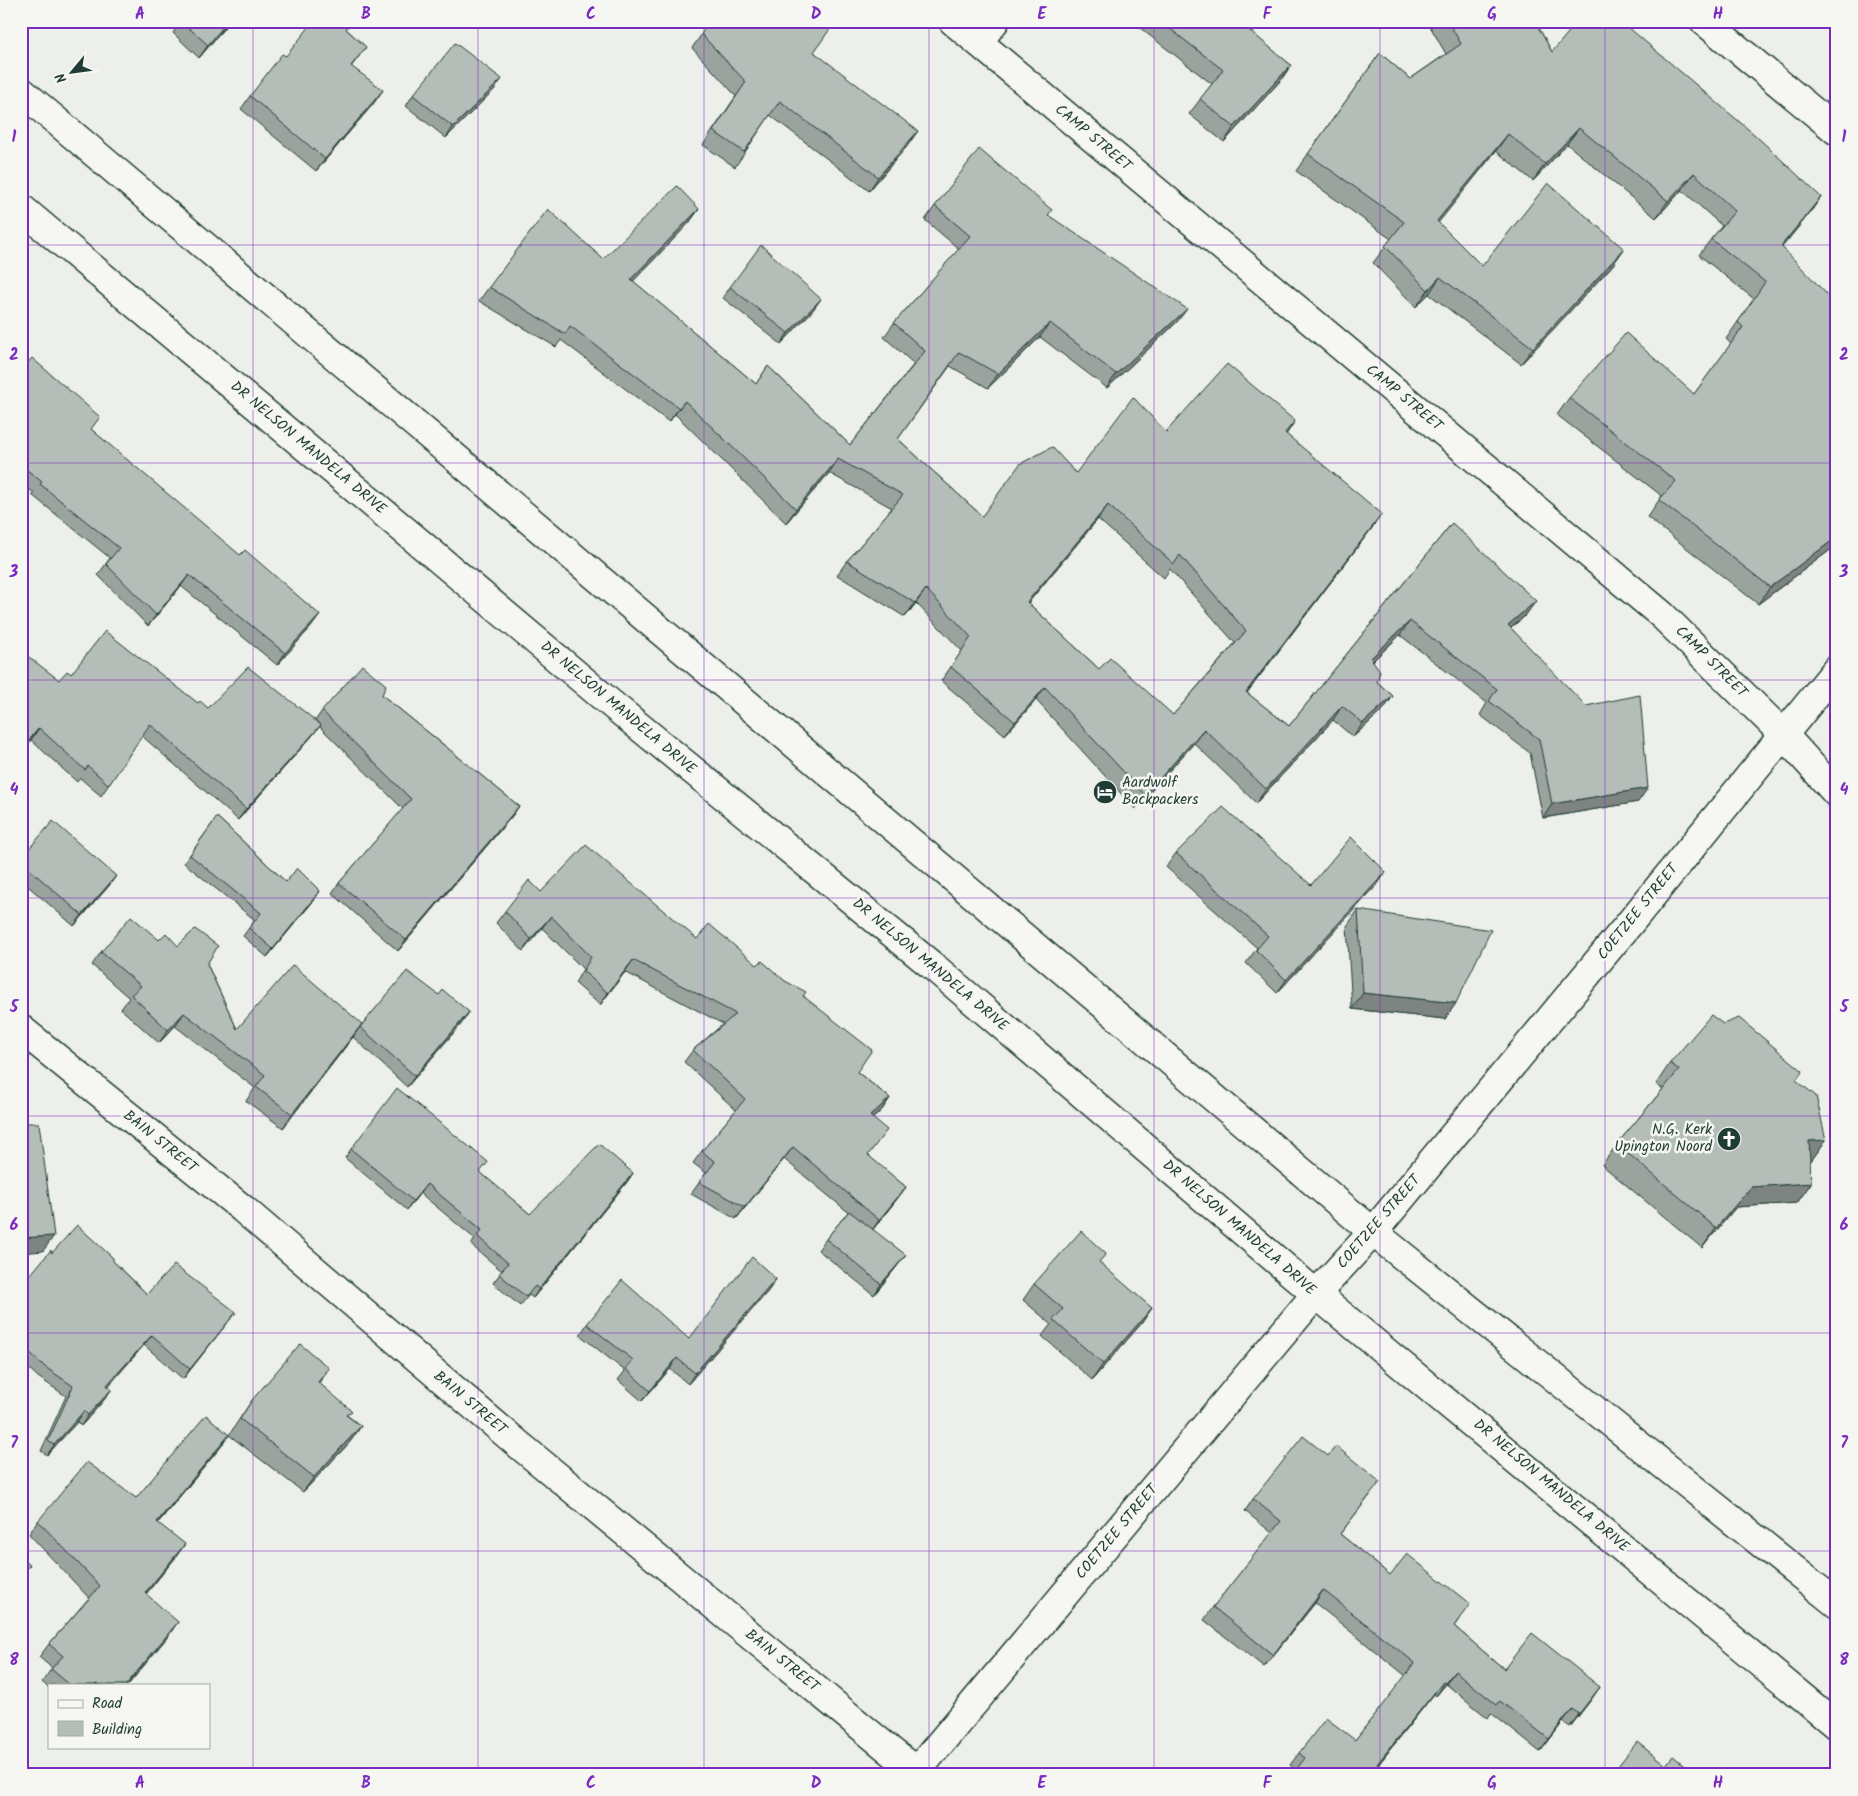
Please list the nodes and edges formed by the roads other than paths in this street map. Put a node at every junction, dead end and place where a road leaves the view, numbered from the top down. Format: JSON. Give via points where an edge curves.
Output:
{"nodes":[{"id":1,"x":953,"y":21,"type":"edge"},
{"id":2,"x":995,"y":21,"type":"edge"},
{"id":3,"x":1704,"y":21,"type":"edge"},
{"id":4,"x":978,"y":42,"type":"junction"},
{"id":5,"x":21,"y":91,"type":"edge"},
{"id":6,"x":1837,"y":131,"type":"edge"},
{"id":7,"x":21,"y":208,"type":"edge"},
{"id":8,"x":1837,"y":669,"type":"edge"},
{"id":9,"x":1783,"y":734,"type":"junction"},
{"id":10,"x":1837,"y":794,"type":"edge"},
{"id":11,"x":21,"y":1029,"type":"edge"},
{"id":12,"x":1373,"y":1232,"type":"junction"},
{"id":13,"x":1316,"y":1294,"type":"junction"},
{"id":14,"x":1837,"y":1604,"type":"edge"},
{"id":15,"x":1837,"y":1726,"type":"edge"},
{"id":16,"x":918,"y":1773,"type":"edge"}],
"edges":[{"from":1,"to":4,"type":"street","name":"CAMP STREET"},
{"from":2,"to":4,"type":"street"},
{"from":3,"to":6,"type":"street"},
{"from":4,"to":9,"type":"street","name":"CAMP STREET","via":[[1662,614]]},
{"from":5,"to":12,"type":"street"},
{"from":7,"to":13,"type":"street","name":"DR NELSON MANDELA DRIVE","via":[[609,702],[935,968]]},
{"from":8,"to":9,"type":"street","name":"COETZEE STREET"},
{"from":9,"to":10,"type":"street","name":"CAMP STREET"},
{"from":9,"to":12,"type":"street","name":"COETZEE STREET"},
{"from":11,"to":16,"type":"street","name":"BAIN STREET","via":[[243,1209],[518,1444]]},
{"from":12,"to":13,"type":"street","name":"COETZEE STREET"},
{"from":12,"to":14,"type":"street"},
{"from":13,"to":15,"type":"street","name":"DR NELSON MANDELA DRIVE"},
{"from":13,"to":16,"type":"street","name":"COETZEE STREET"}]}
